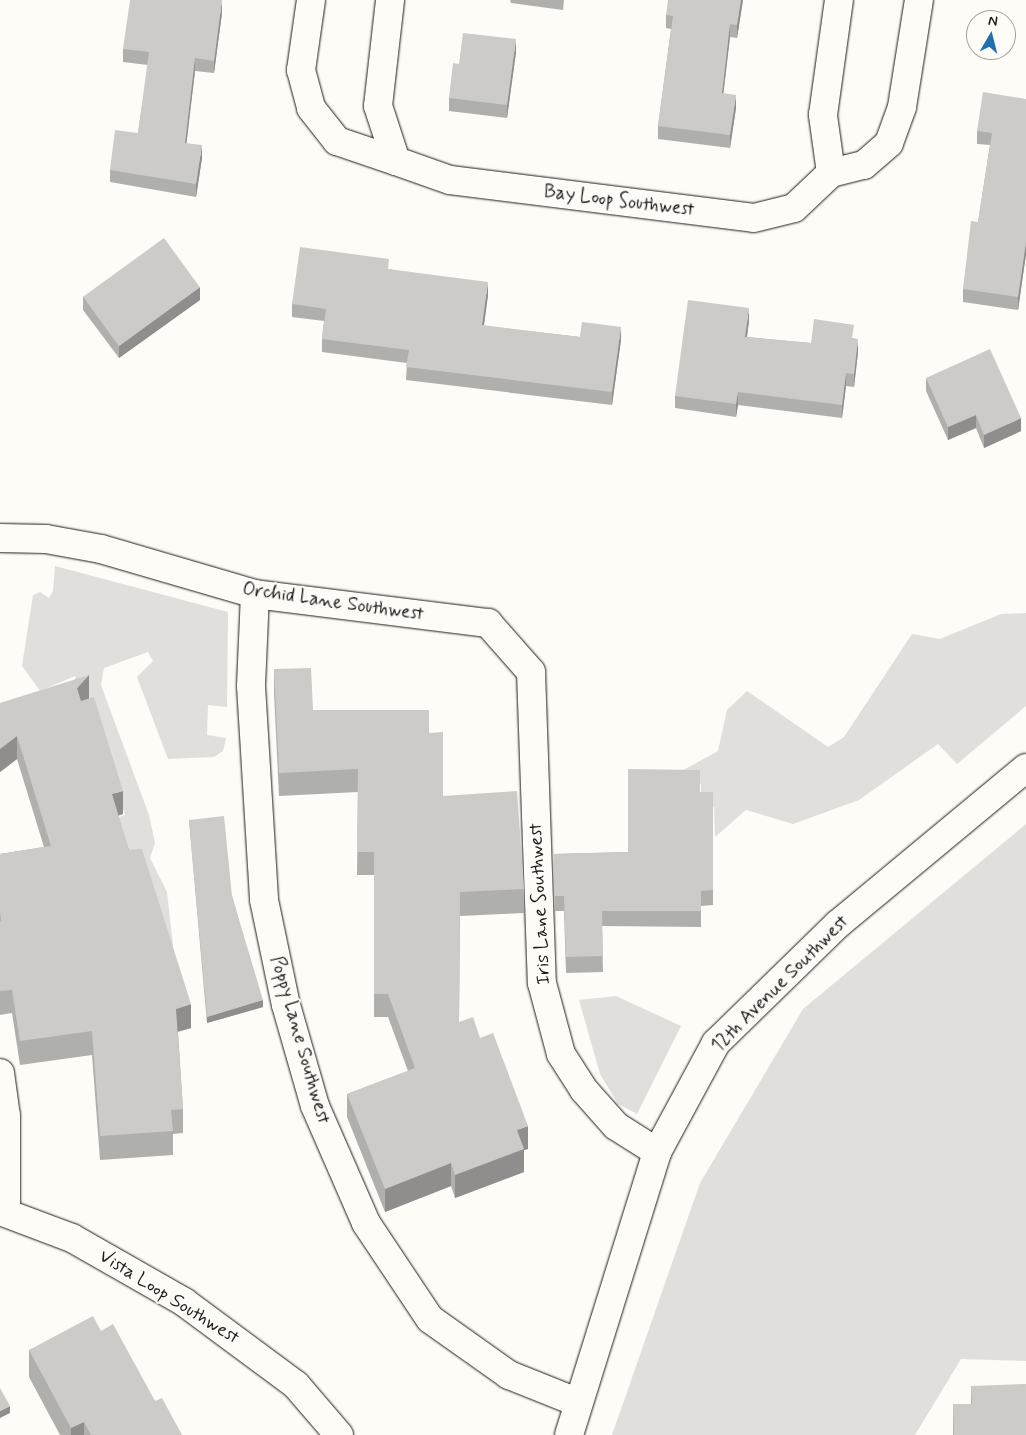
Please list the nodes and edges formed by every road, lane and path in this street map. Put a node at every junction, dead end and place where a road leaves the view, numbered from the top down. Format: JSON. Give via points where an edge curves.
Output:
{"nodes":[{"id":1,"x":311,"y":0,"type":"edge"},
{"id":2,"x":390,"y":0,"type":"edge"},
{"id":3,"x":839,"y":0,"type":"edge"},
{"id":4,"x":919,"y":0,"type":"edge"},
{"id":5,"x":396,"y":161,"type":"junction"},
{"id":6,"x":830,"y":173,"type":"junction"},
{"id":7,"x":0,"y":538,"type":"edge"},
{"id":8,"x":255,"y":594,"type":"junction"},
{"id":9,"x":531,"y":672,"type":"joint"},
{"id":10,"x":1026,"y":768,"type":"edge"},
{"id":11,"x":0,"y":1073,"type":"edge"},
{"id":12,"x":657,"y":1152,"type":"junction"},
{"id":13,"x":3,"y":1211,"type":"edge"},
{"id":14,"x":577,"y":1402,"type":"junction"},
{"id":15,"x":339,"y":1435,"type":"edge"},
{"id":16,"x":569,"y":1435,"type":"edge"}],
"edges":[{"from":1,"to":5,"type":"street","name":"Bay Loop Southwest","via":[[301,70],[311,108],[337,141]]},
{"from":2,"to":5,"type":"street","via":[[378,106]]},
{"from":3,"to":6,"type":"street","via":[[823,115]]},
{"from":4,"to":6,"type":"street","via":[[902,107],[889,143],[864,165]]},
{"from":5,"to":6,"type":"street","name":"Bay Loop Southwest","via":[[450,180],[754,218],[794,208]]},
{"from":7,"to":8,"type":"street","name":"Orchid Lane Southwest","via":[[46,539],[102,548]]},
{"from":8,"to":9,"type":"street","name":"Orchid Lane Southwest","via":[[488,623]]},
{"from":8,"to":14,"type":"street","name":"Poppy Lane Southwest","via":[[251,686],[264,900],[286,1004],[315,1106],[366,1223],[430,1319],[509,1375]]},
{"from":9,"to":12,"type":"street","name":"Iris Lane Southwest","via":[[542,983],[561,1054],[584,1090],[616,1126]]},
{"from":10,"to":12,"type":"street","name":"12th Avenue Southwest","via":[[838,924],[716,1043]]},
{"from":11,"to":13,"type":"street","via":[[6,1116]]},
{"from":12,"to":14,"type":"street","name":"12th Avenue Southwest"},
{"from":13,"to":15,"type":"street","name":"Vista Loop Southwest","via":[[72,1238],[184,1302],[296,1385]]},
{"from":14,"to":16,"type":"street","name":"12th Avenue Southwest"}]}
